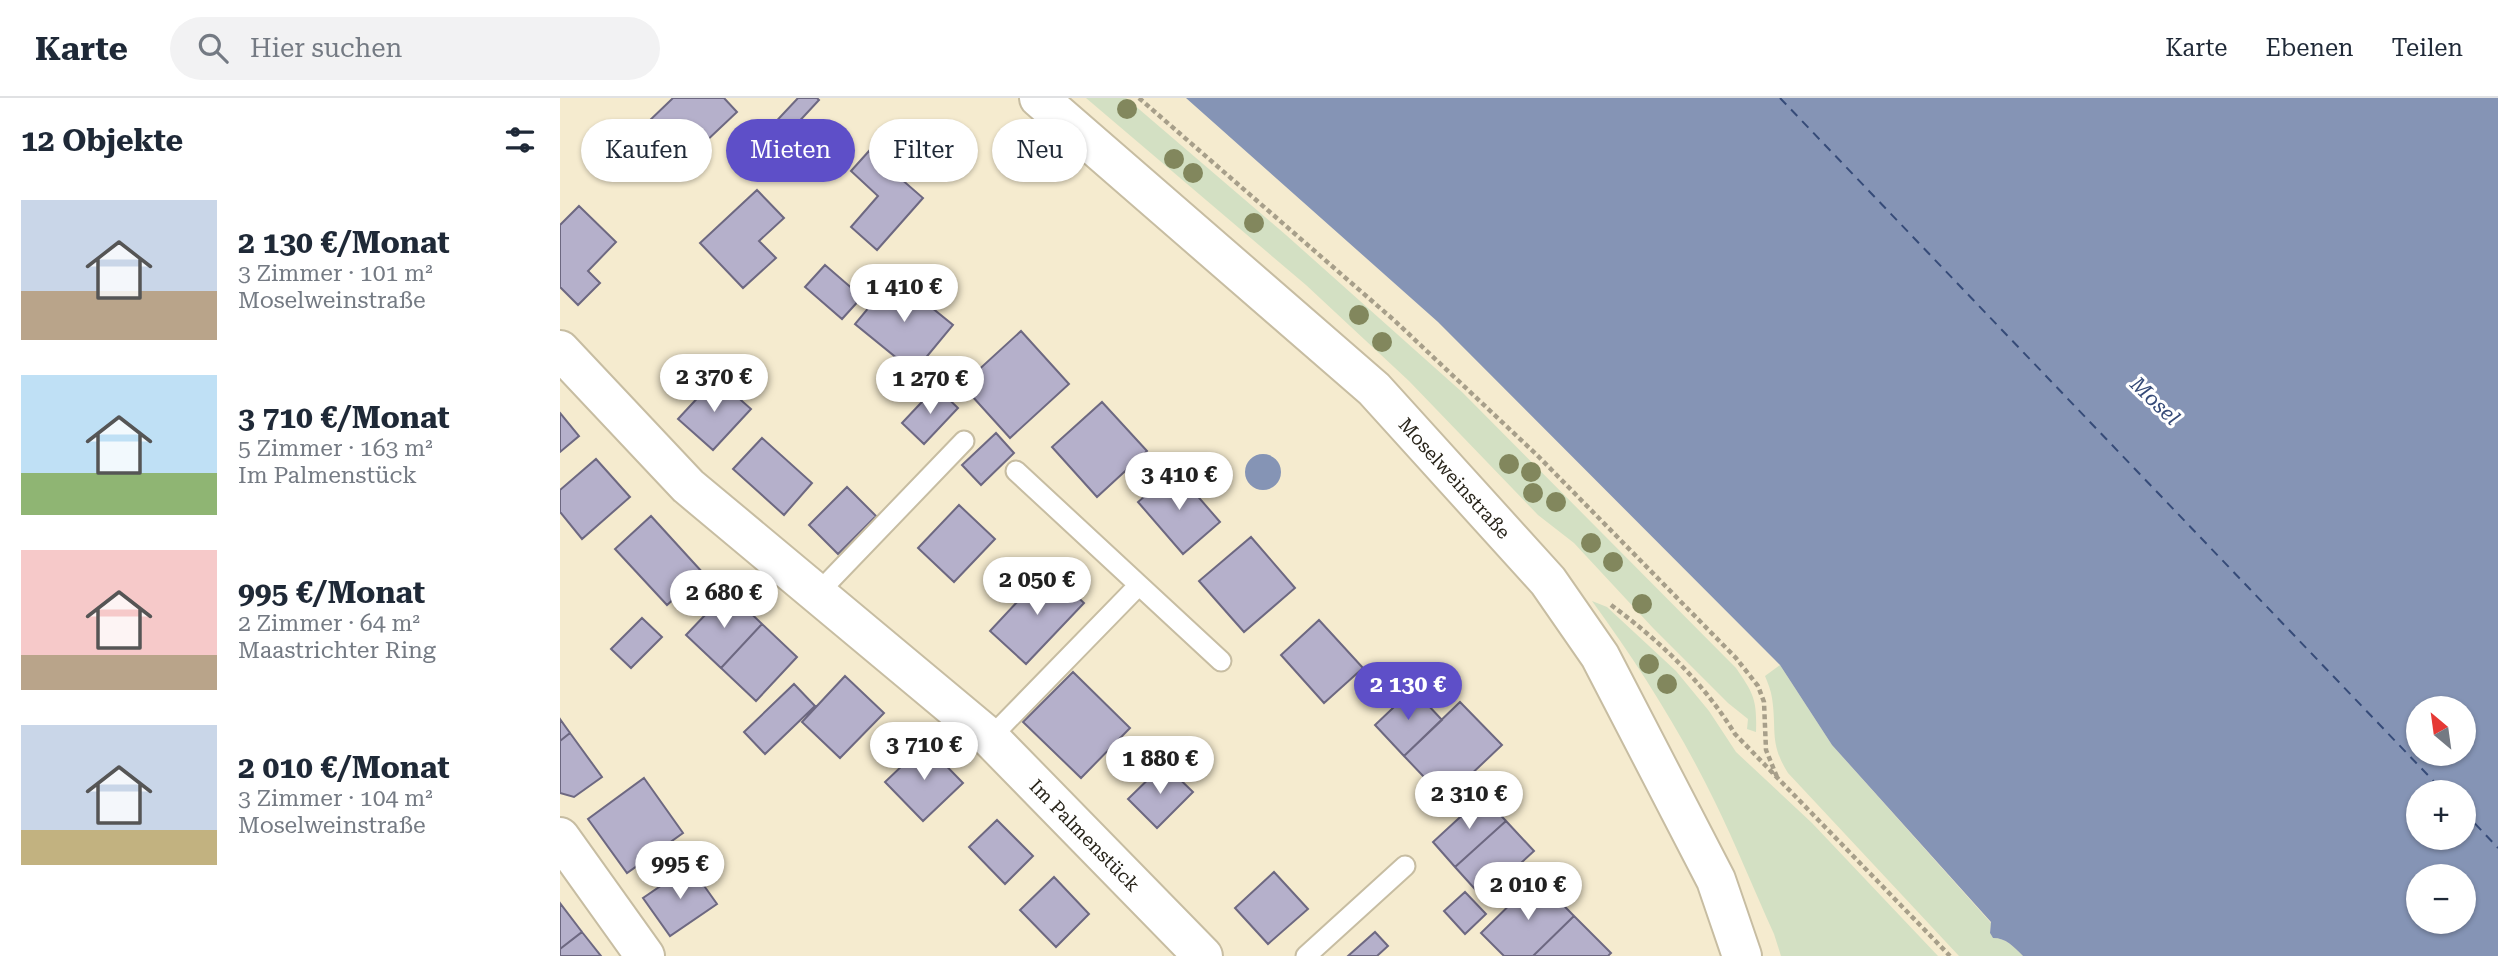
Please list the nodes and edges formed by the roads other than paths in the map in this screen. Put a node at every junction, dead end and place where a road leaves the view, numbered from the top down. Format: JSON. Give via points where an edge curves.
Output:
{"nodes":[{"id":1,"x":1039,"y":98,"type":"edge"},
{"id":2,"x":560,"y":350,"type":"edge"},
{"id":3,"x":964,"y":441,"type":"dead end"},
{"id":4,"x":1016,"y":471,"type":"dead end"},
{"id":5,"x":1139,"y":584,"type":"junction"},
{"id":6,"x":817,"y":594,"type":"junction"},
{"id":7,"x":1221,"y":661,"type":"dead end"},
{"id":8,"x":990,"y":738,"type":"junction"},
{"id":9,"x":560,"y":837,"type":"edge"},
{"id":10,"x":1405,"y":866,"type":"dead end"},
{"id":11,"x":645,"y":956,"type":"edge"},
{"id":12,"x":1203,"y":956,"type":"edge"},
{"id":13,"x":1306,"y":956,"type":"edge"},
{"id":14,"x":1742,"y":956,"type":"edge"}],
"edges":[{"from":1,"to":14,"type":"main road","name":"Moselweinstraße","via":[[1374,389],[1548,581],[1600,656],[1716,880]]},
{"from":2,"to":6,"type":"main road","name":"Im Palmenstück","via":[[688,485]]},
{"from":3,"to":6,"type":"lane"},
{"from":4,"to":5,"type":"lane"},
{"from":5,"to":7,"type":"lane"},
{"from":5,"to":8,"type":"lane"},
{"from":6,"to":8,"type":"main road","name":"Im Palmenstück"},
{"from":8,"to":12,"type":"main road","name":"Im Palmenstück"},
{"from":9,"to":11,"type":"main road"},
{"from":10,"to":13,"type":"lane"}]}
